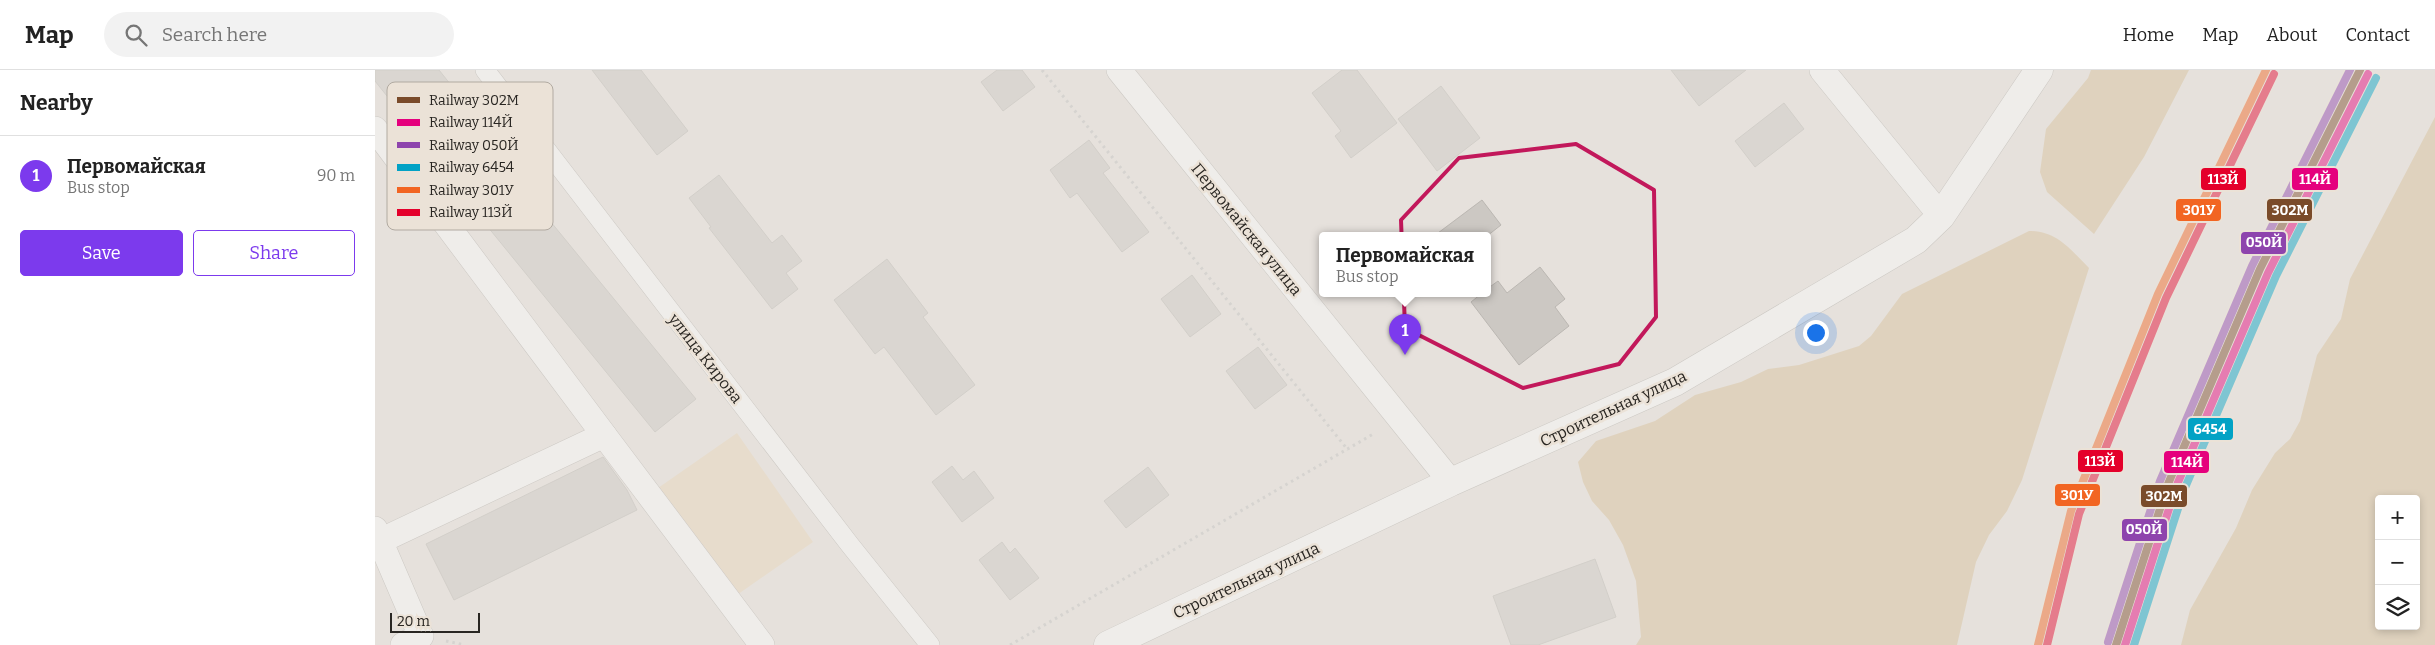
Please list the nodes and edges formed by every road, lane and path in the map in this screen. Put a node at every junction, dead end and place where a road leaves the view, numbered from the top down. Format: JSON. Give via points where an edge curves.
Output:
{"nodes":[{"id":1,"x":485,"y":70,"type":"edge"},
{"id":2,"x":1042,"y":70,"type":"edge"},
{"id":3,"x":1119,"y":70,"type":"edge"},
{"id":4,"x":1822,"y":70,"type":"edge"},
{"id":5,"x":2039,"y":70,"type":"edge"},
{"id":6,"x":494,"y":82,"type":"edge"},
{"id":7,"x":375,"y":129,"type":"edge"},
{"id":8,"x":387,"y":145,"type":"edge"},
{"id":9,"x":553,"y":159,"type":"edge"},
{"id":10,"x":1941,"y":216,"type":"junction"},
{"id":11,"x":451,"y":230,"type":"edge"},
{"id":12,"x":1399,"y":419,"type":"junction"},
{"id":13,"x":604,"y":435,"type":"junction"},
{"id":14,"x":1348,"y":450,"type":"junction"},
{"id":15,"x":1451,"y":482,"type":"junction"},
{"id":16,"x":378,"y":535,"type":"edge"},
{"id":17,"x":403,"y":645,"type":"edge"},
{"id":18,"x":762,"y":645,"type":"edge"},
{"id":19,"x":930,"y":645,"type":"edge"},
{"id":20,"x":1011,"y":645,"type":"edge"},
{"id":21,"x":1108,"y":645,"type":"edge"}],
"edges":[{"from":1,"to":6,"type":"street","name":"улица Кирова"},
{"from":2,"to":14,"type":"path"},
{"from":3,"to":12,"type":"street","name":"Первомайская улица"},
{"from":4,"to":10,"type":"street"},
{"from":5,"to":10,"type":"street","name":"Строительная улица"},
{"from":7,"to":8,"type":"street"},
{"from":9,"to":19,"type":"street","name":"улица Кирова"},
{"from":10,"to":15,"type":"street","name":"Строительная улица","via":[[1916,240],[1675,382]]},
{"from":11,"to":13,"type":"street"},
{"from":12,"to":14,"type":"path"},
{"from":12,"to":15,"type":"street","name":"Первомайская улица"},
{"from":13,"to":16,"type":"street"},
{"from":13,"to":18,"type":"street"},
{"from":14,"to":20,"type":"path"},
{"from":15,"to":21,"type":"street","name":"Строительная улица"},
{"from":16,"to":17,"type":"street","via":[[421,636]]}]}
